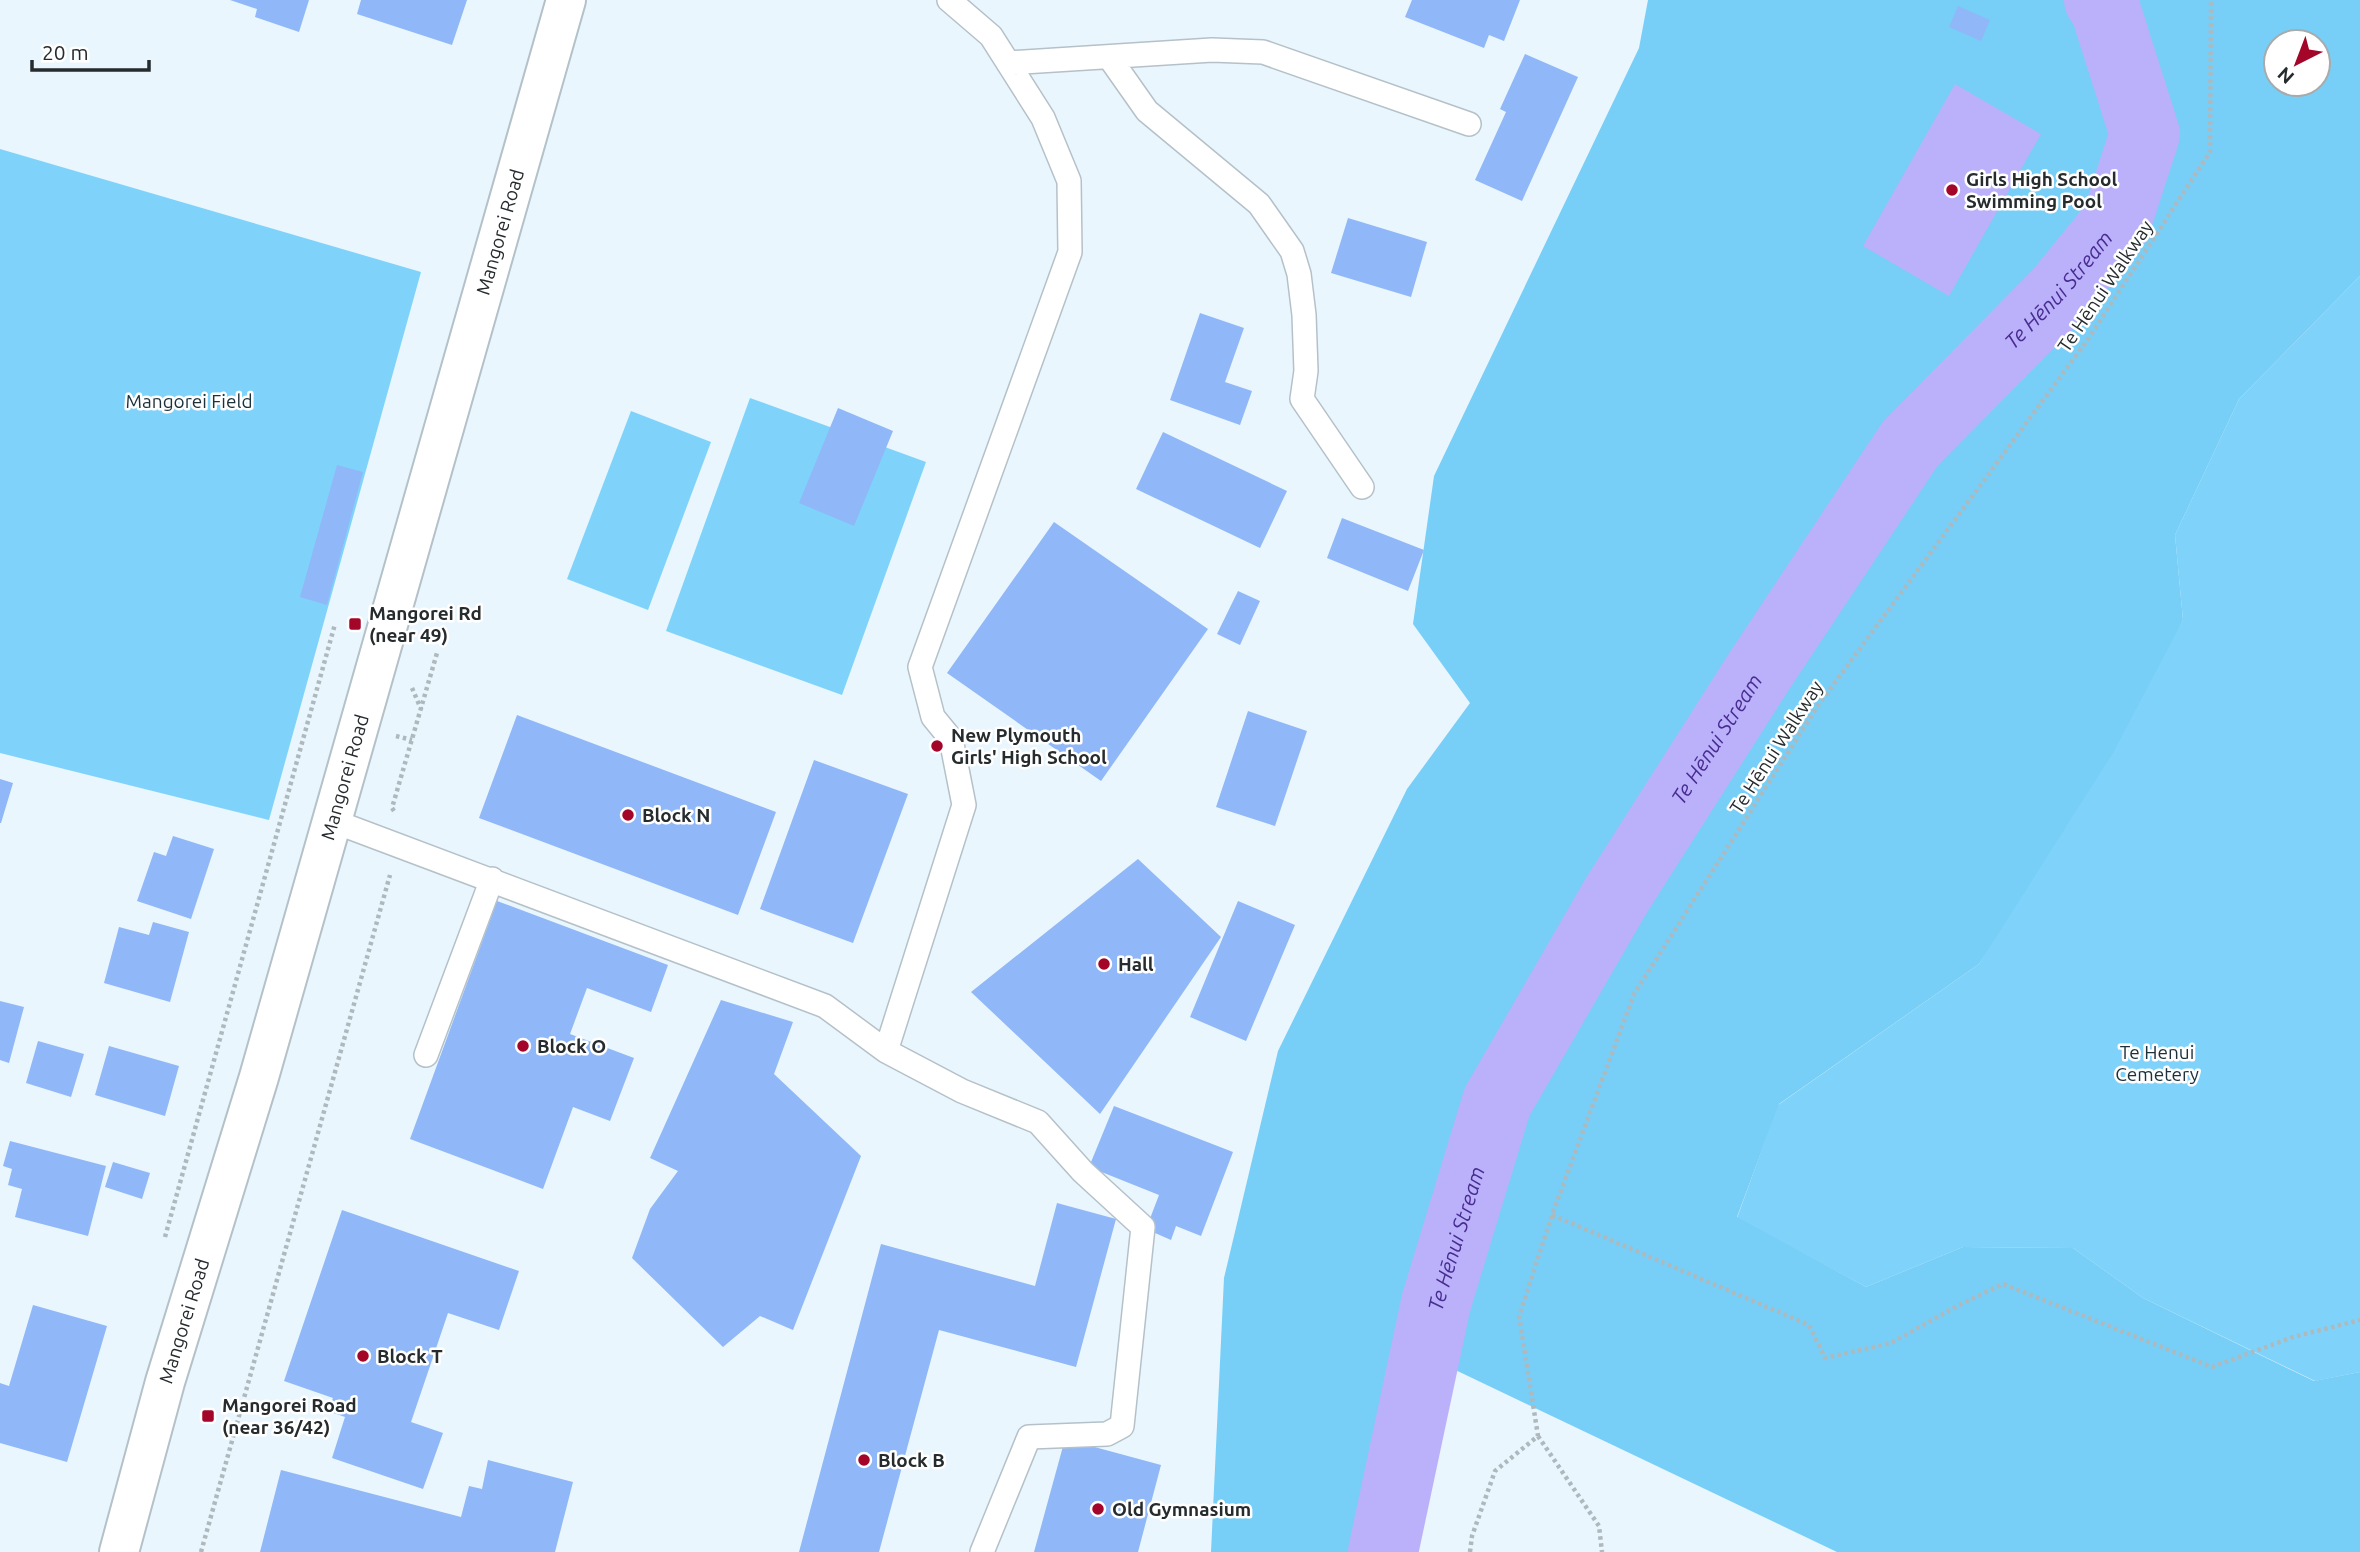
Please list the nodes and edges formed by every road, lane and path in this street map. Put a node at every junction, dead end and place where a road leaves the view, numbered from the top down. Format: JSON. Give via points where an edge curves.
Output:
{"nodes":[{"id":1,"x":566,"y":0,"type":"edge"},
{"id":2,"x":949,"y":0,"type":"edge"},
{"id":3,"x":2211,"y":0,"type":"edge"},
{"id":4,"x":1109,"y":57,"type":"junction"},
{"id":5,"x":1008,"y":63,"type":"junction"},
{"id":6,"x":1469,"y":124,"type":"dead end"},
{"id":7,"x":1362,"y":487,"type":"dead end"},
{"id":8,"x":335,"y":624,"type":"dead end"},
{"id":9,"x":437,"y":653,"type":"dead end"},
{"id":10,"x":330,"y":672,"type":"dead end"},
{"id":11,"x":320,"y":680,"type":"junction"},
{"id":12,"x":409,"y":680,"type":"dead end"},
{"id":13,"x":421,"y":709,"type":"junction"},
{"id":14,"x":333,"y":821,"type":"junction"},
{"id":15,"x":398,"y":845,"type":"junction"},
{"id":16,"x":492,"y":879,"type":"junction"},
{"id":17,"x":886,"y":1051,"type":"junction"},
{"id":18,"x":426,"y":1055,"type":"dead end"},
{"id":19,"x":1552,"y":1215,"type":"junction"},
{"id":20,"x":163,"y":1245,"type":"dead end"},
{"id":21,"x":2360,"y":1320,"type":"edge"},
{"id":22,"x":1538,"y":1436,"type":"junction"},
{"id":23,"x":119,"y":1552,"type":"edge"},
{"id":24,"x":201,"y":1552,"type":"edge"},
{"id":25,"x":982,"y":1552,"type":"edge"},
{"id":26,"x":1470,"y":1552,"type":"edge"},
{"id":27,"x":1602,"y":1552,"type":"edge"}],
"edges":[{"from":1,"to":14,"type":"main road","name":"Mangorei Road"},
{"from":2,"to":5,"type":"lane","via":[[991,36]]},
{"from":3,"to":19,"type":"path","name":"Te Hēnui Walkway","via":[[2210,152],[2085,342],[1819,704],[1634,993]]},
{"from":4,"to":5,"type":"lane"},
{"from":4,"to":6,"type":"lane","via":[[1212,50],[1263,52]]},
{"from":4,"to":7,"type":"lane","via":[[1147,111],[1259,204],[1292,251],[1304,315],[1302,399]]},
{"from":5,"to":17,"type":"lane","via":[[1042,118],[1069,180],[1070,252],[920,667],[933,717],[951,739],[964,805]]},
{"from":8,"to":11,"type":"path"},
{"from":9,"to":13,"type":"path"},
{"from":10,"to":11,"type":"path"},
{"from":11,"to":20,"type":"path"},
{"from":12,"to":13,"type":"path"},
{"from":13,"to":15,"type":"path","via":[[393,808],[403,828]]},
{"from":14,"to":15,"type":"lane"},
{"from":14,"to":23,"type":"main road","name":"Mangorei Road","via":[[165,1382]]},
{"from":15,"to":16,"type":"lane"},
{"from":15,"to":24,"type":"path"},
{"from":16,"to":17,"type":"lane","via":[[825,1006]]},
{"from":16,"to":18,"type":"lane"},
{"from":17,"to":25,"type":"lane","via":[[962,1091],[1038,1122],[1083,1172],[1143,1227],[1122,1426],[1107,1434],[1029,1437]]},
{"from":19,"to":21,"type":"path","via":[[1809,1325],[1825,1358],[1891,1343],[2003,1284],[2212,1367],[2293,1337]]},
{"from":19,"to":22,"type":"path","name":"Te Hēnui Walkway","via":[[1518,1316]]},
{"from":22,"to":26,"type":"path","via":[[1495,1471]]},
{"from":22,"to":27,"type":"path","via":[[1599,1527]]}]}
